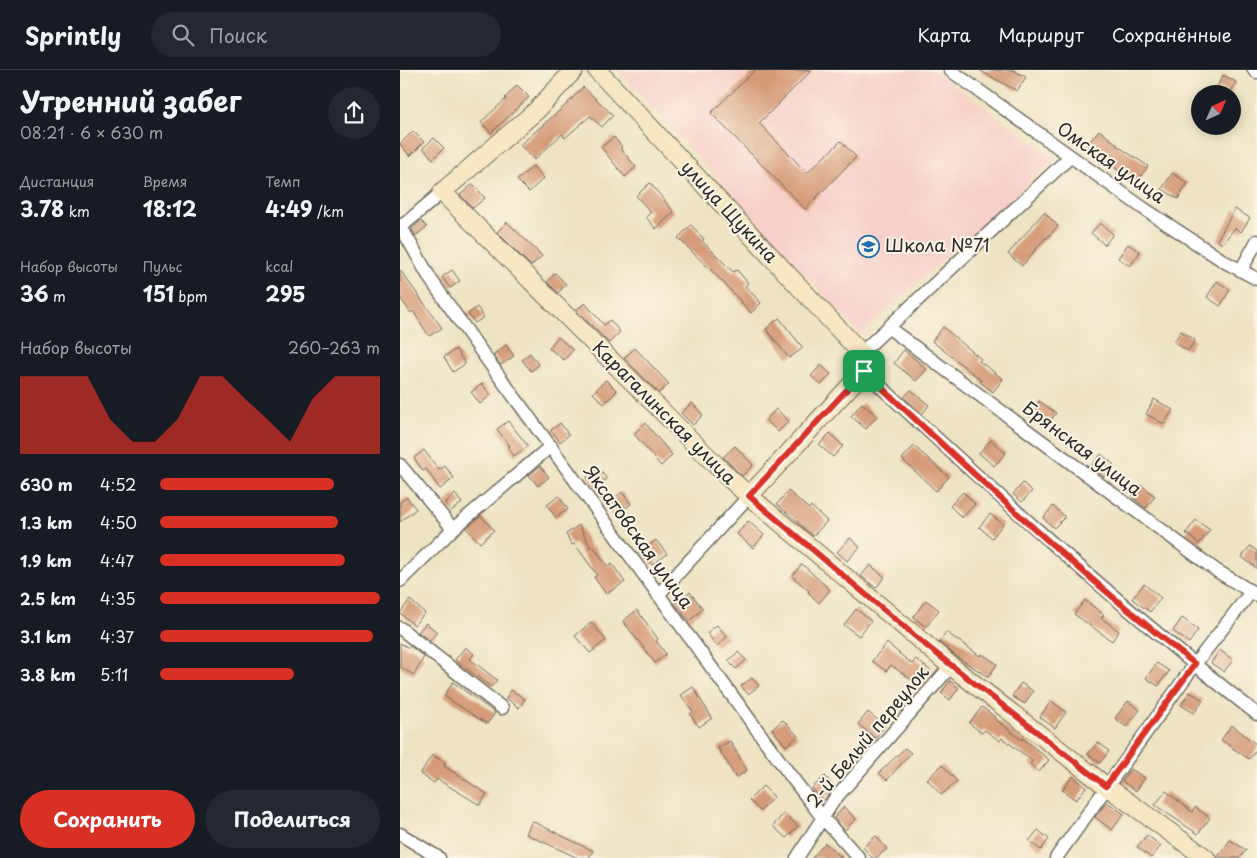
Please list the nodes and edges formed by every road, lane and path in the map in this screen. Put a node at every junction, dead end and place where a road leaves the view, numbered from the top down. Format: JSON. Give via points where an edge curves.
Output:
{"nodes":[{"id":1,"x":574,"y":70,"type":"edge"},
{"id":2,"x":597,"y":70,"type":"edge"},
{"id":3,"x":950,"y":70,"type":"edge"},
{"id":4,"x":1070,"y":157,"type":"junction"},
{"id":5,"x":442,"y":192,"type":"junction"},
{"id":6,"x":400,"y":226,"type":"edge"},
{"id":7,"x":1257,"y":241,"type":"edge"},
{"id":8,"x":1241,"y":270,"type":"junction"},
{"id":9,"x":1257,"y":279,"type":"edge"},
{"id":10,"x":889,"y":328,"type":"junction"},
{"id":11,"x":861,"y":353,"type":"junction"},
{"id":12,"x":864,"y":371,"type":"junction"},
{"id":13,"x":551,"y":446,"type":"junction"},
{"id":14,"x":400,"y":465,"type":"edge"},
{"id":15,"x":749,"y":496,"type":"junction"},
{"id":16,"x":453,"y":529,"type":"junction"},
{"id":17,"x":400,"y":581,"type":"edge"},
{"id":18,"x":1254,"y":593,"type":"edge"},
{"id":19,"x":658,"y":595,"type":"junction"},
{"id":20,"x":400,"y":628,"type":"edge"},
{"id":21,"x":1195,"y":664,"type":"junction"},
{"id":22,"x":951,"y":666,"type":"junction"},
{"id":23,"x":502,"y":708,"type":"dead end"},
{"id":24,"x":1257,"y":714,"type":"edge"},
{"id":25,"x":1106,"y":786,"type":"junction"},
{"id":26,"x":822,"y":817,"type":"junction"},
{"id":27,"x":400,"y":834,"type":"edge"},
{"id":28,"x":439,"y":858,"type":"edge"},
{"id":29,"x":797,"y":858,"type":"edge"},
{"id":30,"x":859,"y":858,"type":"edge"},
{"id":31,"x":1056,"y":858,"type":"edge"},
{"id":32,"x":1206,"y":858,"type":"edge"}],
"edges":[{"from":1,"to":5,"type":"street","via":[[537,110]]},
{"from":2,"to":11,"type":"street","name":"улица Щукина"},
{"from":3,"to":4,"type":"street","name":"Омская улица"},
{"from":4,"to":8,"type":"street","name":"Омская улица"},
{"from":4,"to":10,"type":"street"},
{"from":5,"to":6,"type":"street"},
{"from":5,"to":15,"type":"street","name":"Карагалинская улица"},
{"from":6,"to":13,"type":"street","name":"Яксатовская улица","via":[[431,280]]},
{"from":7,"to":8,"type":"street"},
{"from":8,"to":9,"type":"street","name":"Омская улица"},
{"from":10,"to":11,"type":"street"},
{"from":10,"to":18,"type":"street","name":"Брянская улица","via":[[1217,571]]},
{"from":11,"to":12,"type":"street"},
{"from":12,"to":15,"type":"street"},
{"from":12,"to":21,"type":"street","via":[[1026,521]]},
{"from":13,"to":16,"type":"street"},
{"from":13,"to":19,"type":"street","name":"Яксатовская улица"},
{"from":14,"to":16,"type":"street"},
{"from":15,"to":19,"type":"street"},
{"from":15,"to":22,"type":"street","name":"Карагалинская улица"},
{"from":16,"to":17,"type":"street"},
{"from":18,"to":21,"type":"street"},
{"from":19,"to":26,"type":"street","name":"Яксатовская улица"},
{"from":20,"to":23,"type":"street"},
{"from":21,"to":24,"type":"street"},
{"from":21,"to":25,"type":"street"},
{"from":22,"to":25,"type":"street","name":"Карагалинская улица"},
{"from":22,"to":26,"type":"street","name":"2-й Белый переулок"},
{"from":25,"to":31,"type":"street"},
{"from":25,"to":32,"type":"street","name":"Карагалинская улица"},
{"from":26,"to":29,"type":"street","name":"2-й Белый переулок"},
{"from":26,"to":30,"type":"street","name":"Яксатовская улица"},
{"from":27,"to":28,"type":"street"}]}
